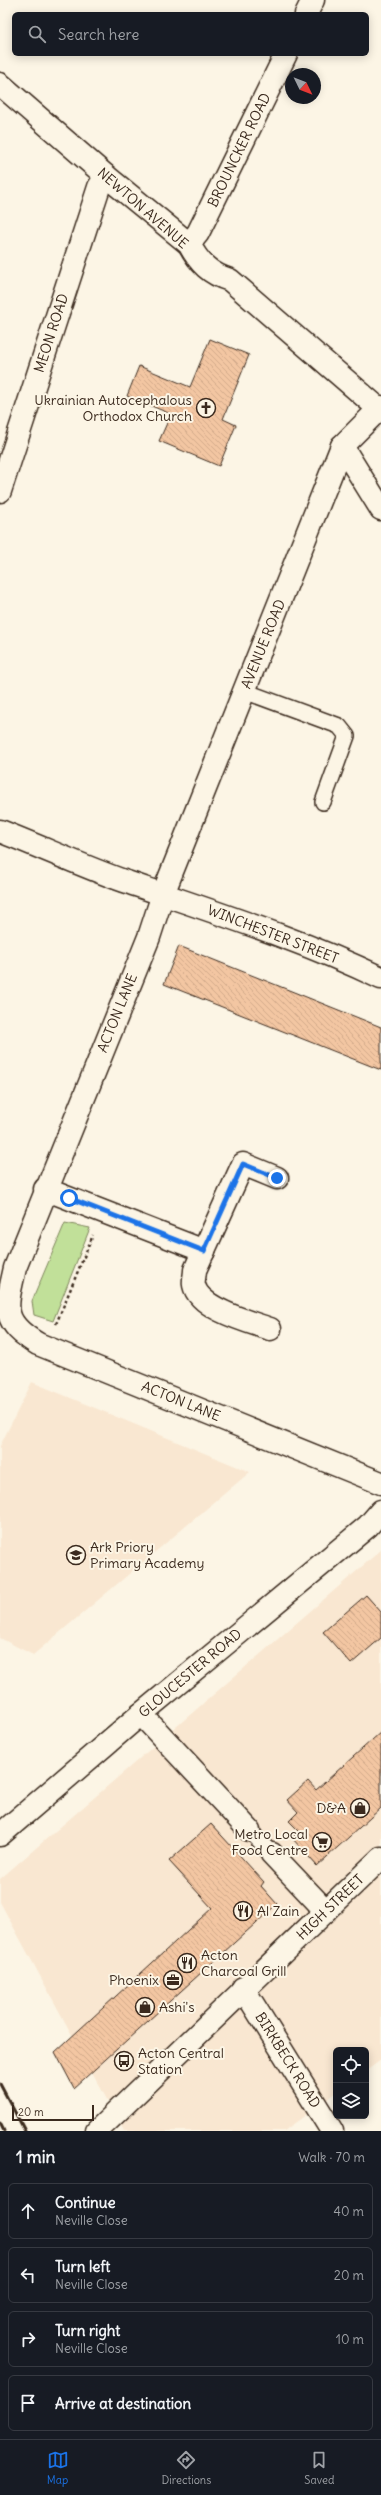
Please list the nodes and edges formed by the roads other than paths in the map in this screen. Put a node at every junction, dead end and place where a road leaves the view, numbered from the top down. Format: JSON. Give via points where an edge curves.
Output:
{"nodes":[{"id":1,"x":313,"y":0,"type":"edge"},
{"id":2,"x":307,"y":12,"type":"edge"},
{"id":3,"x":285,"y":56,"type":"edge"},
{"id":4,"x":0,"y":84,"type":"edge"},
{"id":5,"x":106,"y":176,"type":"junction"},
{"id":6,"x":189,"y":244,"type":"junction"},
{"id":7,"x":380,"y":408,"type":"edge"},
{"id":8,"x":342,"y":446,"type":"junction"},
{"id":9,"x":0,"y":491,"type":"edge"},
{"id":10,"x":381,"y":509,"type":"edge"},
{"id":11,"x":244,"y":691,"type":"junction"},
{"id":12,"x":323,"y":802,"type":"dead end"},
{"id":13,"x":0,"y":831,"type":"edge"},
{"id":14,"x":163,"y":894,"type":"junction"},
{"id":15,"x":381,"y":978,"type":"edge"},
{"id":16,"x":277,"y":1178,"type":"dead end"},
{"id":17,"x":45,"y":1189,"type":"junction"},
{"id":18,"x":204,"y":1251,"type":"junction"},
{"id":19,"x":4,"y":1296,"type":"edge"},
{"id":20,"x":270,"y":1329,"type":"dead end"},
{"id":21,"x":381,"y":1483,"type":"edge"},
{"id":22,"x":381,"y":1511,"type":"edge"},
{"id":23,"x":141,"y":1714,"type":"junction"},
{"id":24,"x":249,"y":1830,"type":"joint"},
{"id":25,"x":0,"y":1835,"type":"edge"},
{"id":26,"x":272,"y":1854,"type":"joint"},
{"id":27,"x":381,"y":1858,"type":"edge"},
{"id":28,"x":326,"y":1911,"type":"junction"},
{"id":29,"x":243,"y":1988,"type":"junction"},
{"id":30,"x":103,"y":2129,"type":"edge"},
{"id":31,"x":332,"y":2131,"type":"edge"}],
"edges":[{"from":1,"to":2,"type":"street"},
{"from":3,"to":6,"type":"street","name":"BROUNCKER ROAD","via":[[198,233]]},
{"from":4,"to":5,"type":"street","name":"NEWTON AVENUE"},
{"from":5,"to":6,"type":"street","name":"NEWTON AVENUE"},
{"from":5,"to":9,"type":"street","name":"MEON ROAD","via":[[97,194]]},
{"from":6,"to":7,"type":"street","name":"NEWTON AVENUE","via":[[196,258],[215,275],[230,280]]},
{"from":7,"to":8,"type":"street","name":"AVENUE ROAD"},
{"from":8,"to":10,"type":"street"},
{"from":8,"to":11,"type":"street","name":"AVENUE ROAD"},
{"from":11,"to":12,"type":"lane","via":[[339,726],[347,736]]},
{"from":11,"to":14,"type":"street","name":"AVENUE ROAD"},
{"from":13,"to":14,"type":"street"},
{"from":14,"to":15,"type":"street","name":"WINCHESTER STREET","via":[[334,956]]},
{"from":14,"to":17,"type":"street","name":"ACTON LANE","via":[[149,937]]},
{"from":16,"to":18,"type":"street","via":[[243,1164]]},
{"from":17,"to":18,"type":"street"},
{"from":17,"to":19,"type":"street","name":"ACTON LANE"},
{"from":18,"to":20,"type":"street","via":[[195,1270],[194,1286],[204,1301]]},
{"from":19,"to":21,"type":"street","name":"ACTON LANE","via":[[8,1318],[19,1333],[38,1344]]},
{"from":22,"to":23,"type":"street","name":"GLOUCESTER ROAD","via":[[368,1526]]},
{"from":23,"to":24,"type":"street"},
{"from":23,"to":25,"type":"street","name":"GLOUCESTER ROAD"},
{"from":24,"to":26,"type":"lane"},
{"from":26,"to":28,"type":"street"},
{"from":27,"to":28,"type":"street","name":"HIGH STREET"},
{"from":28,"to":29,"type":"street","name":"HIGH STREET"},
{"from":29,"to":30,"type":"street","name":"HIGH STREET"},
{"from":29,"to":31,"type":"street","name":"BIRKBECK ROAD"}]}
